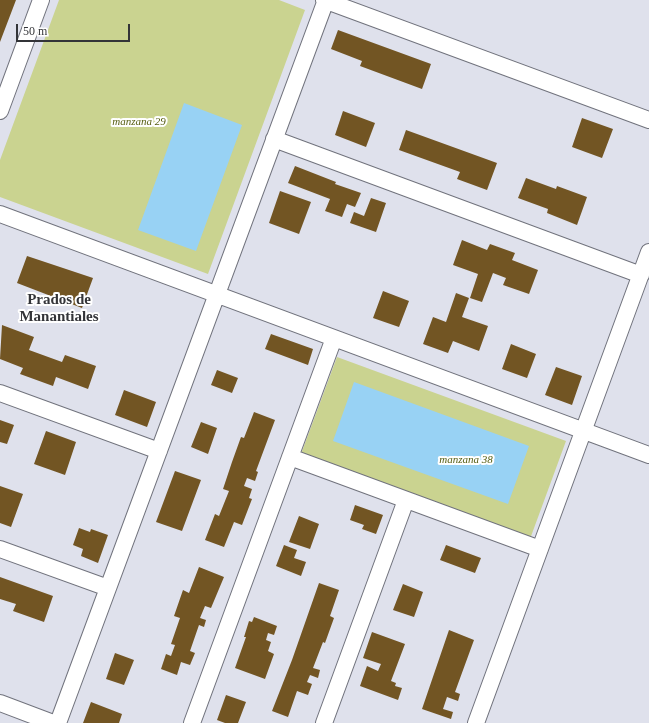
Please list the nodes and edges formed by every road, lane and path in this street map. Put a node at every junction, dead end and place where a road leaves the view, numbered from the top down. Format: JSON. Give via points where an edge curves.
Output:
{"nodes":[{"id":1,"x":41,"y":0,"type":"edge"},
{"id":2,"x":325,"y":0,"type":"edge"},
{"id":3,"x":0,"y":111,"type":"edge"},
{"id":4,"x":649,"y":120,"type":"edge"},
{"id":5,"x":274,"y":139,"type":"junction"},
{"id":6,"x":0,"y":214,"type":"edge"},
{"id":7,"x":649,"y":252,"type":"edge"},
{"id":8,"x":641,"y":275,"type":"junction"},
{"id":9,"x":217,"y":294,"type":"junction"},
{"id":10,"x":334,"y":338,"type":"junction"},
{"id":11,"x":0,"y":393,"type":"edge"},
{"id":12,"x":584,"y":431,"type":"junction"},
{"id":13,"x":159,"y":451,"type":"junction"},
{"id":14,"x":649,"y":455,"type":"edge"},
{"id":15,"x":290,"y":457,"type":"junction"},
{"id":16,"x":406,"y":500,"type":"junction"},
{"id":17,"x":0,"y":549,"type":"edge"},
{"id":18,"x":540,"y":549,"type":"junction"},
{"id":19,"x":108,"y":588,"type":"junction"},
{"id":20,"x":0,"y":703,"type":"edge"},
{"id":21,"x":53,"y":723,"type":"edge"},
{"id":22,"x":58,"y":723,"type":"edge"},
{"id":23,"x":192,"y":723,"type":"edge"},
{"id":24,"x":324,"y":723,"type":"edge"},
{"id":25,"x":476,"y":723,"type":"edge"}],
"edges":[{"from":1,"to":3,"type":"street"},
{"from":2,"to":4,"type":"street"},
{"from":2,"to":5,"type":"street"},
{"from":5,"to":8,"type":"street"},
{"from":5,"to":9,"type":"street"},
{"from":6,"to":9,"type":"street"},
{"from":7,"to":8,"type":"street"},
{"from":8,"to":12,"type":"street"},
{"from":9,"to":10,"type":"street"},
{"from":9,"to":13,"type":"street"},
{"from":10,"to":12,"type":"street"},
{"from":10,"to":15,"type":"street"},
{"from":11,"to":13,"type":"street"},
{"from":12,"to":14,"type":"street"},
{"from":12,"to":18,"type":"street"},
{"from":13,"to":19,"type":"street"},
{"from":15,"to":16,"type":"street"},
{"from":15,"to":23,"type":"street"},
{"from":16,"to":18,"type":"street"},
{"from":16,"to":24,"type":"street"},
{"from":17,"to":19,"type":"street"},
{"from":18,"to":25,"type":"street"},
{"from":19,"to":22,"type":"street"},
{"from":20,"to":21,"type":"street"}]}
